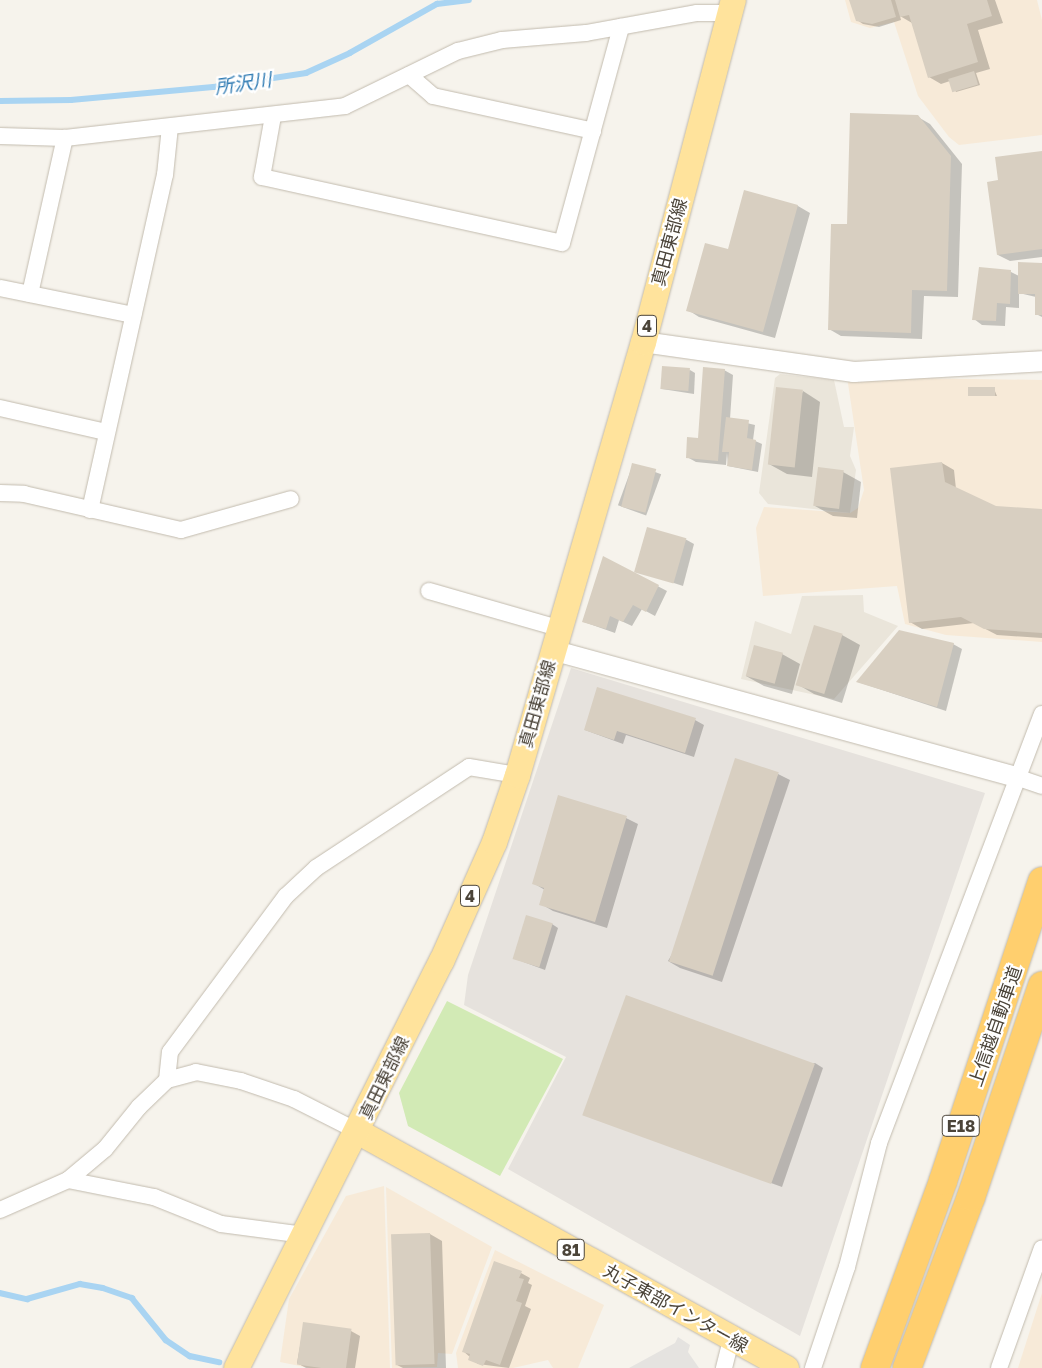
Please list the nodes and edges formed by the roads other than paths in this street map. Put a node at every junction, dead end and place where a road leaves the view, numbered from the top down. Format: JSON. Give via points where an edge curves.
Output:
{"nodes":[{"id":1,"x":731,"y":7,"type":"edge"},
{"id":2,"x":621,"y":27,"type":"junction"},
{"id":3,"x":409,"y":75,"type":"junction"},
{"id":4,"x":273,"y":116,"type":"junction"},
{"id":5,"x":170,"y":127,"type":"junction"},
{"id":6,"x":593,"y":131,"type":"junction"},
{"id":7,"x":0,"y":136,"type":"edge"},
{"id":8,"x":65,"y":138,"type":"junction"},
{"id":9,"x":0,"y":288,"type":"edge"},
{"id":10,"x":30,"y":294,"type":"junction"},
{"id":11,"x":133,"y":315,"type":"junction"},
{"id":12,"x":642,"y":342,"type":"junction"},
{"id":13,"x":1042,"y":361,"type":"edge"},
{"id":14,"x":0,"y":408,"type":"edge"},
{"id":15,"x":106,"y":432,"type":"junction"},
{"id":16,"x":0,"y":493,"type":"edge"},
{"id":17,"x":291,"y":499,"type":"dead end"},
{"id":18,"x":90,"y":510,"type":"junction"},
{"id":19,"x":429,"y":591,"type":"dead end"},
{"id":20,"x":555,"y":639,"type":"junction"},
{"id":21,"x":1042,"y":714,"type":"edge"},
{"id":22,"x":516,"y":775,"type":"junction"},
{"id":23,"x":1019,"y":778,"type":"junction"},
{"id":24,"x":1042,"y":786,"type":"edge"},
{"id":25,"x":1042,"y":882,"type":"edge"},
{"id":26,"x":1042,"y":986,"type":"edge"},
{"id":27,"x":167,"y":1080,"type":"junction"},
{"id":28,"x":357,"y":1131,"type":"junction"},
{"id":29,"x":68,"y":1180,"type":"junction"},
{"id":30,"x":0,"y":1210,"type":"edge"},
{"id":31,"x":304,"y":1235,"type":"junction"},
{"id":32,"x":1042,"y":1248,"type":"edge"},
{"id":33,"x":732,"y":1339,"type":"junction"},
{"id":34,"x":236,"y":1368,"type":"edge"},
{"id":35,"x":724,"y":1368,"type":"edge"},
{"id":36,"x":786,"y":1368,"type":"edge"},
{"id":37,"x":813,"y":1368,"type":"edge"},
{"id":38,"x":874,"y":1368,"type":"edge"},
{"id":39,"x":907,"y":1368,"type":"edge"},
{"id":40,"x":999,"y":1368,"type":"edge"}],
"edges":[{"from":1,"to":2,"type":"street"},
{"from":1,"to":12,"type":"main road","name":"真田東部線","number":"4"},
{"from":2,"to":3,"type":"street","via":[[502,40],[458,51]]},
{"from":2,"to":6,"type":"street"},
{"from":3,"to":4,"type":"street","via":[[345,106]]},
{"from":3,"to":6,"type":"street","via":[[432,96]]},
{"from":4,"to":5,"type":"street"},
{"from":4,"to":6,"type":"street","via":[[262,177],[562,243]]},
{"from":5,"to":8,"type":"street"},
{"from":5,"to":11,"type":"street","via":[[165,175]]},
{"from":7,"to":8,"type":"street"},
{"from":8,"to":10,"type":"street"},
{"from":9,"to":10,"type":"street"},
{"from":10,"to":11,"type":"street"},
{"from":11,"to":15,"type":"street"},
{"from":12,"to":13,"type":"street","via":[[854,372]]},
{"from":12,"to":20,"type":"main road","name":"真田東部線","number":"4"},
{"from":14,"to":15,"type":"street"},
{"from":15,"to":18,"type":"street"},
{"from":16,"to":18,"type":"street","via":[[24,494]]},
{"from":17,"to":18,"type":"street","via":[[181,530]]},
{"from":19,"to":20,"type":"street"},
{"from":20,"to":22,"type":"main road","name":"真田東部線","number":"4"},
{"from":20,"to":23,"type":"street"},
{"from":21,"to":23,"type":"street"},
{"from":22,"to":27,"type":"street","via":[[469,767],[316,868],[286,896],[170,1052]]},
{"from":22,"to":28,"type":"main road","name":"真田東部線","number":"4","via":[[494,842],[441,961]]},
{"from":23,"to":24,"type":"street"},
{"from":23,"to":37,"type":"street","via":[[879,1143],[847,1266]]},
{"from":25,"to":38,"type":"highway","name":"上信越自動車道","number":"E18","via":[[942,1181]]},
{"from":26,"to":39,"type":"highway","name":"上信越自動車道","number":"E18","via":[[971,1197]]},
{"from":27,"to":28,"type":"street","via":[[196,1072],[240,1081],[294,1099]]},
{"from":27,"to":29,"type":"street","via":[[139,1106],[105,1149]]},
{"from":28,"to":31,"type":"main road","name":"真田東部線","number":"4"},
{"from":28,"to":33,"type":"main road","name":"丸子東部インター線","number":"81"},
{"from":29,"to":30,"type":"street"},
{"from":29,"to":31,"type":"street","via":[[154,1197],[221,1224]]},
{"from":31,"to":34,"type":"main road","name":"真田東部線","number":"4"},
{"from":32,"to":40,"type":"street"},
{"from":33,"to":35,"type":"street"},
{"from":33,"to":36,"type":"main road","name":"丸子東部インター線","number":"81"}]}
